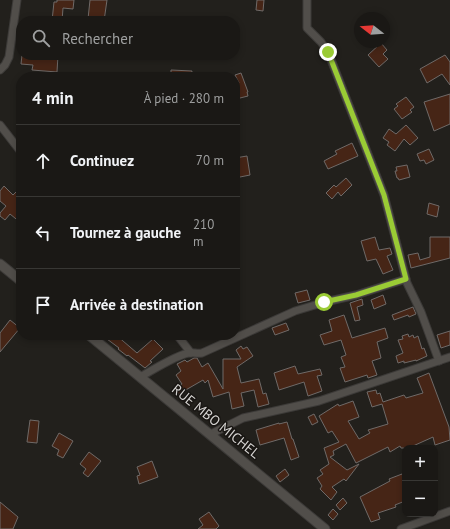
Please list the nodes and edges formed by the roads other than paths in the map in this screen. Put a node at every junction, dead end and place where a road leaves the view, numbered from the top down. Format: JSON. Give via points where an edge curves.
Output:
{"nodes":[{"id":1,"x":17,"y":0,"type":"edge"},
{"id":2,"x":307,"y":0,"type":"edge"},
{"id":3,"x":0,"y":70,"type":"edge"},
{"id":4,"x":0,"y":125,"type":"edge"},
{"id":5,"x":16,"y":146,"type":"edge"},
{"id":6,"x":0,"y":264,"type":"edge"},
{"id":7,"x":16,"y":277,"type":"edge"},
{"id":8,"x":406,"y":279,"type":"junction"},
{"id":9,"x":240,"y":336,"type":"edge"},
{"id":10,"x":95,"y":340,"type":"edge"},
{"id":11,"x":181,"y":340,"type":"edge"},
{"id":12,"x":231,"y":340,"type":"edge"},
{"id":13,"x":191,"y":352,"type":"junction"},
{"id":14,"x":450,"y":357,"type":"edge"},
{"id":15,"x":439,"y":361,"type":"junction"},
{"id":16,"x":140,"y":377,"type":"junction"},
{"id":17,"x":211,"y":434,"type":"junction"},
{"id":18,"x":450,"y":511,"type":"edge"},
{"id":19,"x":325,"y":529,"type":"edge"},
{"id":20,"x":401,"y":529,"type":"edge"}],
"edges":[{"from":1,"to":3,"type":"street","via":[[9,57]]},
{"from":2,"to":8,"type":"street","via":[[307,28],[321,42],[330,60],[384,195]]},
{"from":4,"to":5,"type":"street"},
{"from":6,"to":7,"type":"street"},
{"from":8,"to":9,"type":"street","via":[[296,311]]},
{"from":8,"to":15,"type":"street"},
{"from":10,"to":16,"type":"street","name":"RUE MBO MICHEL"},
{"from":11,"to":13,"type":"street"},
{"from":12,"to":13,"type":"street","via":[[202,353]]},
{"from":13,"to":16,"type":"street"},
{"from":14,"to":15,"type":"street"},
{"from":15,"to":17,"type":"street","via":[[319,401],[243,418]]},
{"from":16,"to":17,"type":"street","name":"RUE MBO MICHEL"},
{"from":17,"to":19,"type":"street","name":"RUE MBO MICHEL"},
{"from":18,"to":20,"type":"street"}]}
